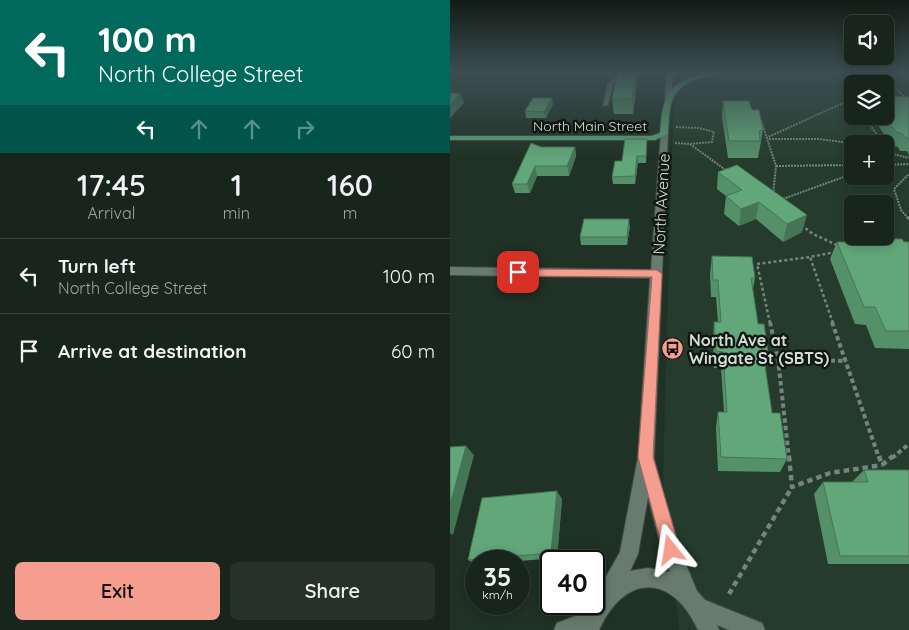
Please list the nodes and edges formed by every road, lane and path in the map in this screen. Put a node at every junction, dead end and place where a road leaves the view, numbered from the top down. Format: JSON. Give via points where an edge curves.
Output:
{"nodes":[{"id":1,"x":606,"y":101,"type":"edge"},
{"id":2,"x":668,"y":101,"type":"edge"},
{"id":3,"x":901,"y":102,"type":"edge"},
{"id":4,"x":909,"y":102,"type":"edge"},
{"id":5,"x":843,"y":103,"type":"joint"},
{"id":6,"x":605,"y":105,"type":"dead end"},
{"id":7,"x":760,"y":117,"type":"edge"},
{"id":8,"x":450,"y":130,"type":"edge"},
{"id":9,"x":664,"y":134,"type":"junction"},
{"id":10,"x":877,"y":135,"type":"edge"},
{"id":11,"x":450,"y":138,"type":"edge"},
{"id":12,"x":766,"y":138,"type":"junction"},
{"id":13,"x":844,"y":142,"type":"edge"},
{"id":14,"x":690,"y":144,"type":"junction"},
{"id":15,"x":894,"y":154,"type":"edge"},
{"id":16,"x":909,"y":158,"type":"edge"},
{"id":17,"x":909,"y":164,"type":"edge"},
{"id":18,"x":844,"y":165,"type":"edge"},
{"id":19,"x":894,"y":165,"type":"edge"},
{"id":20,"x":776,"y":166,"type":"junction"},
{"id":21,"x":727,"y":171,"type":"edge"},
{"id":22,"x":909,"y":174,"type":"edge"},
{"id":23,"x":844,"y":177,"type":"edge"},
{"id":24,"x":909,"y":219,"type":"edge"},
{"id":25,"x":799,"y":224,"type":"edge"},
{"id":26,"x":839,"y":246,"type":"edge"},
{"id":27,"x":838,"y":252,"type":"edge"},
{"id":28,"x":810,"y":257,"type":"junction"},
{"id":29,"x":454,"y":271,"type":"edge"},
{"id":30,"x":657,"y":274,"type":"junction"},
{"id":31,"x":450,"y":284,"type":"edge"},
{"id":32,"x":778,"y":359,"type":"junction"},
{"id":33,"x":846,"y":361,"type":"junction"},
{"id":34,"x":909,"y":444,"type":"edge"},
{"id":35,"x":646,"y":457,"type":"junction"},
{"id":36,"x":882,"y":465,"type":"junction"},
{"id":37,"x":792,"y":487,"type":"junction"},
{"id":38,"x":687,"y":591,"type":"junction"},
{"id":39,"x":729,"y":594,"type":"dead end"},
{"id":40,"x":605,"y":600,"type":"joint"},
{"id":41,"x":700,"y":608,"type":"junction"},
{"id":42,"x":590,"y":625,"type":"edge"},
{"id":43,"x":564,"y":630,"type":"edge"},
{"id":44,"x":709,"y":630,"type":"edge"},
{"id":45,"x":756,"y":630,"type":"edge"}],
"edges":[{"from":1,"to":6,"type":"street"},
{"from":2,"to":9,"type":"main road","name":"North Avenue"},
{"from":3,"to":4,"type":"path"},
{"from":5,"to":10,"type":"path","via":[[850,115],[870,125]]},
{"from":5,"to":12,"type":"path"},
{"from":7,"to":12,"type":"path"},
{"from":8,"to":9,"type":"main road","name":"North Main Street","via":[[642,130]]},
{"from":9,"to":11,"type":"main road","name":"North Main Street","via":[[652,138]]},
{"from":9,"to":30,"type":"street","name":"North Avenue"},
{"from":12,"to":13,"type":"path"},
{"from":12,"to":20,"type":"path"},
{"from":14,"to":14,"type":"path","via":[[675,144],[676,127],[714,132],[712,142]]},
{"from":14,"to":21,"type":"path"},
{"from":15,"to":16,"type":"path"},
{"from":17,"to":19,"type":"path"},
{"from":18,"to":20,"type":"path"},
{"from":20,"to":23,"type":"path","via":[[773,203]]},
{"from":22,"to":24,"type":"path","via":[[894,189],[901,210]]},
{"from":25,"to":26,"type":"path"},
{"from":27,"to":28,"type":"path"},
{"from":28,"to":32,"type":"path","via":[[757,264]]},
{"from":28,"to":33,"type":"path"},
{"from":29,"to":30,"type":"street"},
{"from":29,"to":31,"type":"street"},
{"from":30,"to":35,"type":"street","name":"North Avenue"},
{"from":32,"to":33,"type":"path"},
{"from":32,"to":37,"type":"path"},
{"from":33,"to":36,"type":"path"},
{"from":34,"to":36,"type":"path"},
{"from":35,"to":38,"type":"street","name":"North Avenue","via":[[671,550]]},
{"from":35,"to":40,"type":"street","name":"North Avenue","via":[[629,554]]},
{"from":36,"to":37,"type":"path","via":[[830,473]]},
{"from":37,"to":39,"type":"path"},
{"from":38,"to":40,"type":"street","via":[[671,581],[654,577],[636,578],[619,586]]},
{"from":38,"to":41,"type":"street"},
{"from":41,"to":44,"type":"street"},
{"from":41,"to":45,"type":"street"},
{"from":42,"to":43,"type":"street"}]}
